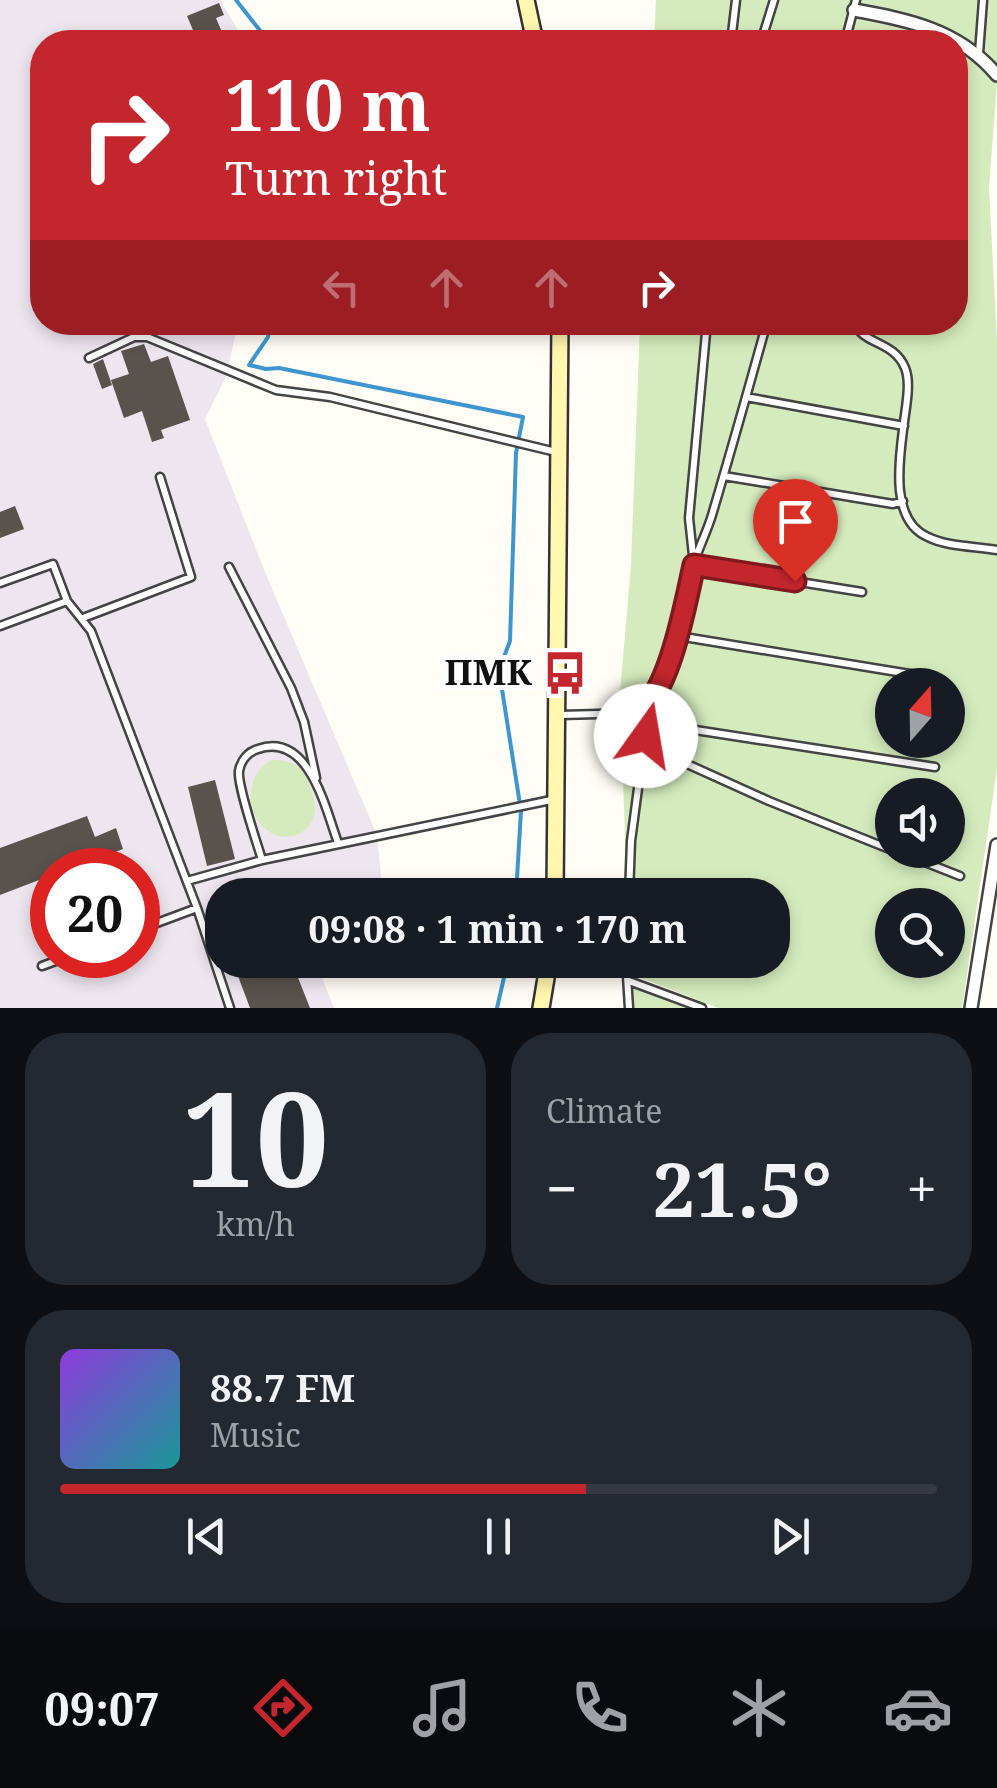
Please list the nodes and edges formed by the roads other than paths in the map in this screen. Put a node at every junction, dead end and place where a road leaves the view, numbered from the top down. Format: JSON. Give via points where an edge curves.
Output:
{"nodes":[{"id":1,"x":526,"y":0,"type":"edge"},
{"id":2,"x":736,"y":0,"type":"edge"},
{"id":3,"x":774,"y":0,"type":"edge"},
{"id":4,"x":983,"y":0,"type":"edge"},
{"id":5,"x":855,"y":5,"type":"edge"},
{"id":6,"x":532,"y":30,"type":"edge"},
{"id":7,"x":732,"y":30,"type":"edge"},
{"id":8,"x":765,"y":30,"type":"edge"},
{"id":9,"x":848,"y":30,"type":"edge"},
{"id":10,"x":923,"y":30,"type":"edge"},
{"id":11,"x":968,"y":49,"type":"edge"},
{"id":12,"x":978,"y":53,"type":"junction"},
{"id":13,"x":997,"y":74,"type":"edge"},
{"id":14,"x":560,"y":335,"type":"edge"},
{"id":15,"x":706,"y":335,"type":"edge"},
{"id":16,"x":763,"y":335,"type":"edge"},
{"id":17,"x":862,"y":335,"type":"edge"},
{"id":18,"x":89,"y":358,"type":"dead end"},
{"id":19,"x":746,"y":397,"type":"junction"},
{"id":20,"x":904,"y":426,"type":"junction"},
{"id":21,"x":558,"y":452,"type":"junction"},
{"id":22,"x":724,"y":476,"type":"junction"},
{"id":23,"x":160,"y":477,"type":"dead end"},
{"id":24,"x":903,"y":502,"type":"junction"},
{"id":25,"x":997,"y":550,"type":"edge"},
{"id":26,"x":694,"y":565,"type":"junction"},
{"id":27,"x":229,"y":567,"type":"dead end"},
{"id":28,"x":0,"y":583,"type":"edge"},
{"id":29,"x":862,"y":592,"type":"dead end"},
{"id":30,"x":67,"y":601,"type":"junction"},
{"id":31,"x":83,"y":618,"type":"junction"},
{"id":32,"x":0,"y":626,"type":"edge"},
{"id":33,"x":678,"y":636,"type":"junction"},
{"id":34,"x":875,"y":668,"type":"edge"},
{"id":35,"x":655,"y":696,"type":"junction"},
{"id":36,"x":637,"y":713,"type":"junction"},
{"id":37,"x":557,"y":716,"type":"junction"},
{"id":38,"x":663,"y":725,"type":"junction"},
{"id":39,"x":935,"y":767,"type":"dead end"},
{"id":40,"x":318,"y":787,"type":"junction"},
{"id":41,"x":556,"y":799,"type":"junction"},
{"id":42,"x":875,"y":843,"type":"edge"},
{"id":43,"x":338,"y":844,"type":"junction"},
{"id":44,"x":997,"y":845,"type":"edge"},
{"id":45,"x":262,"y":860,"type":"junction"},
{"id":46,"x":939,"y":868,"type":"edge"},
{"id":47,"x":960,"y":876,"type":"dead end"},
{"id":48,"x":555,"y":878,"type":"edge"},
{"id":49,"x":629,"y":878,"type":"edge"},
{"id":50,"x":186,"y":880,"type":"junction"},
{"id":51,"x":197,"y":908,"type":"junction"},
{"id":52,"x":160,"y":922,"type":"edge"},
{"id":53,"x":546,"y":978,"type":"edge"},
{"id":54,"x":629,"y":978,"type":"edge"},
{"id":55,"x":630,"y":981,"type":"junction"},
{"id":56,"x":698,"y":1007,"type":"edge"},
{"id":57,"x":230,"y":1008,"type":"edge"},
{"id":58,"x":541,"y":1008,"type":"edge"},
{"id":59,"x":629,"y":1008,"type":"edge"},
{"id":60,"x":970,"y":1008,"type":"edge"}],
"edges":[{"from":1,"to":6,"type":"street"},
{"from":2,"to":7,"type":"lane"},
{"from":3,"to":8,"type":"lane"},
{"from":4,"to":12,"type":"lane"},
{"from":5,"to":9,"type":"lane"},
{"from":5,"to":10,"type":"street"},
{"from":11,"to":12,"type":"street"},
{"from":12,"to":13,"type":"street"},
{"from":14,"to":21,"type":"street"},
{"from":15,"to":26,"type":"lane","via":[[689,518]]},
{"from":16,"to":19,"type":"lane"},
{"from":17,"to":20,"type":"lane","via":[[890,346],[906,370]]},
{"from":18,"to":21,"type":"lane","via":[[147,337],[276,390]]},
{"from":19,"to":20,"type":"lane"},
{"from":19,"to":22,"type":"lane"},
{"from":20,"to":24,"type":"lane"},
{"from":21,"to":37,"type":"street"},
{"from":22,"to":24,"type":"lane"},
{"from":22,"to":26,"type":"lane"},
{"from":23,"to":31,"type":"lane","via":[[190,577]]},
{"from":24,"to":25,"type":"lane","via":[[923,536]]},
{"from":26,"to":29,"type":"lane"},
{"from":26,"to":33,"type":"lane"},
{"from":27,"to":40,"type":"lane","via":[[291,688]]},
{"from":28,"to":30,"type":"lane","via":[[53,564]]},
{"from":30,"to":31,"type":"lane"},
{"from":30,"to":32,"type":"lane"},
{"from":31,"to":50,"type":"lane"},
{"from":33,"to":34,"type":"lane"},
{"from":33,"to":35,"type":"lane"},
{"from":35,"to":36,"type":"lane"},
{"from":35,"to":38,"type":"lane"},
{"from":36,"to":37,"type":"lane"},
{"from":36,"to":49,"type":"lane","via":[[646,736]]},
{"from":37,"to":41,"type":"street"},
{"from":38,"to":39,"type":"lane"},
{"from":38,"to":42,"type":"lane","via":[[672,754],[685,764]]},
{"from":40,"to":43,"type":"lane"},
{"from":40,"to":45,"type":"lane","via":[[300,757],[278,747],[246,755],[238,772]]},
{"from":41,"to":43,"type":"lane"},
{"from":41,"to":48,"type":"street"},
{"from":43,"to":45,"type":"lane"},
{"from":44,"to":60,"type":"street"},
{"from":45,"to":50,"type":"lane"},
{"from":46,"to":47,"type":"lane"},
{"from":50,"to":51,"type":"lane"},
{"from":51,"to":52,"type":"lane"},
{"from":51,"to":57,"type":"lane"},
{"from":53,"to":58,"type":"street"},
{"from":54,"to":55,"type":"lane"},
{"from":55,"to":56,"type":"lane"},
{"from":55,"to":59,"type":"lane"}]}
